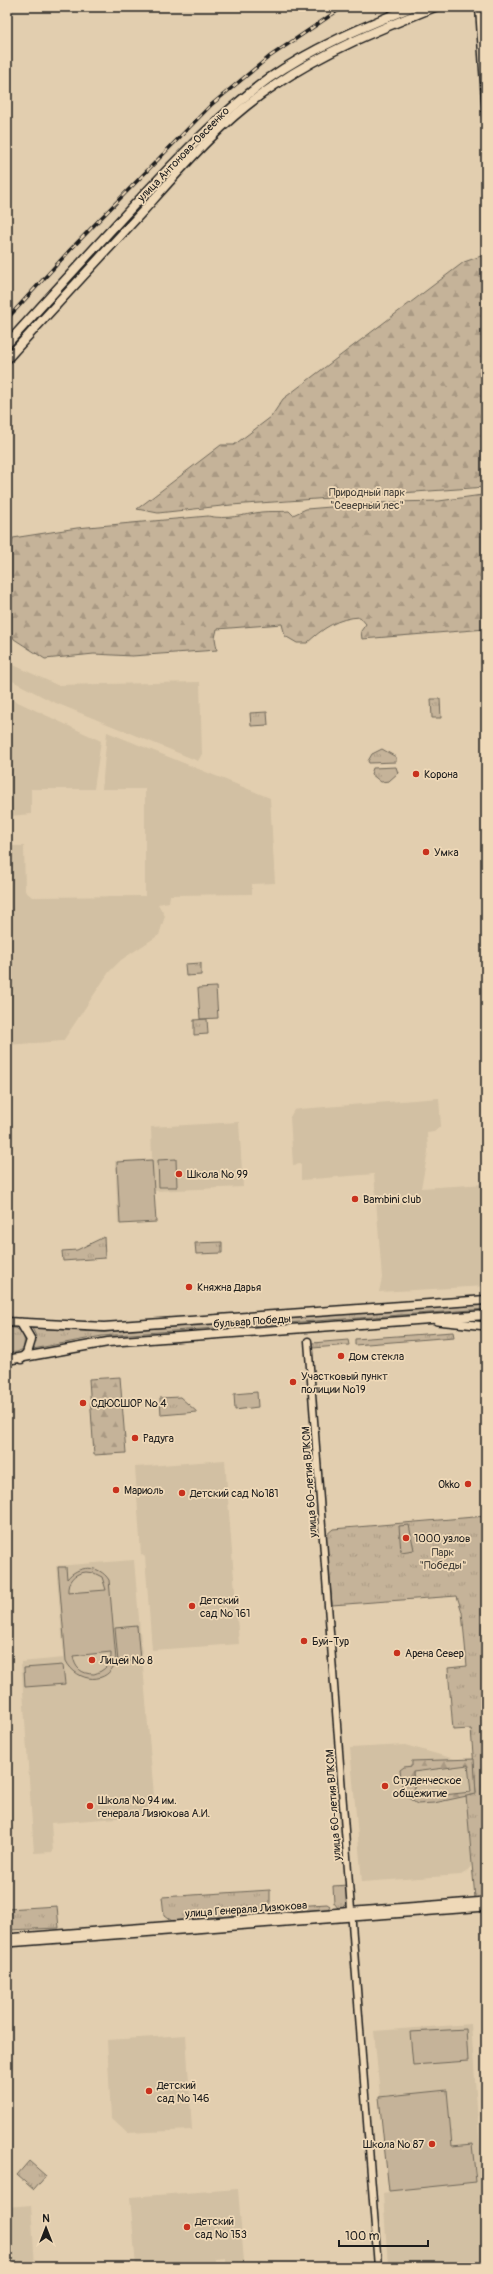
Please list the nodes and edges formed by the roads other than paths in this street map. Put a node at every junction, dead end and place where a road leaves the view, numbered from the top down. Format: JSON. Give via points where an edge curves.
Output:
{"nodes":[{"id":1,"x":412,"y":7,"type":"edge"},
{"id":2,"x":435,"y":7,"type":"edge"},
{"id":3,"x":480,"y":7,"type":"edge"},
{"id":4,"x":292,"y":69,"type":"junction"},
{"id":5,"x":486,"y":117,"type":"edge"},
{"id":6,"x":7,"y":344,"type":"edge"},
{"id":7,"x":7,"y":359,"type":"edge"},
{"id":8,"x":486,"y":1300,"type":"edge"},
{"id":9,"x":486,"y":1315,"type":"edge"},
{"id":10,"x":423,"y":1319,"type":"junction"},
{"id":11,"x":7,"y":1322,"type":"edge"},
{"id":12,"x":21,"y":1323,"type":"junction"},
{"id":13,"x":486,"y":1326,"type":"edge"},
{"id":14,"x":308,"y":1341,"type":"dead end"},
{"id":15,"x":21,"y":1359,"type":"junction"},
{"id":16,"x":7,"y":1360,"type":"edge"},
{"id":17,"x":486,"y":1902,"type":"edge"},
{"id":18,"x":486,"y":1907,"type":"edge"},
{"id":19,"x":351,"y":1914,"type":"junction"},
{"id":20,"x":161,"y":1929,"type":"junction"},
{"id":21,"x":7,"y":1938,"type":"edge"},
{"id":22,"x":7,"y":1943,"type":"edge"},
{"id":23,"x":378,"y":2267,"type":"edge"}],
"edges":[{"from":1,"to":4,"type":"main road","name":"улица Антонова-Овсеенко","via":[[344,36]]},
{"from":2,"to":4,"type":"main road","name":"улица Антонова-Овсеенко"},
{"from":3,"to":5,"type":"street"},
{"from":4,"to":6,"type":"main road","name":"улица Антонова-Овсеенко","via":[[236,104],[198,138]]},
{"from":4,"to":7,"type":"main road","name":"улица Антонова-Овсеенко","via":[[204,145]]},
{"from":8,"to":12,"type":"main road","name":"бульвар Победы","via":[[104,1327]]},
{"from":9,"to":10,"type":"main road","name":"бульвар Победы"},
{"from":10,"to":13,"type":"main road"},
{"from":10,"to":15,"type":"main road","name":"бульвар Победы","via":[[108,1342]]},
{"from":11,"to":12,"type":"main road","name":"бульвар Победы"},
{"from":12,"to":15,"type":"main road","via":[[31,1340],[27,1353]]},
{"from":14,"to":19,"type":"street","name":"улица 60-летия ВЛКСМ"},
{"from":15,"to":16,"type":"main road","name":"бульвар Победы"},
{"from":17,"to":19,"type":"main road","name":"улица Генерала Лизюкова"},
{"from":18,"to":19,"type":"main road","name":"улица Генерала Лизюкова"},
{"from":19,"to":20,"type":"main road","name":"улица Генерала Лизюкова"},
{"from":19,"to":23,"type":"street","name":"улица 60-летия ВЛКСМ"},
{"from":20,"to":21,"type":"main road","name":"улица Генерала Лизюкова"},
{"from":20,"to":22,"type":"main road","name":"улица Генерала Лизюкова"}]}
